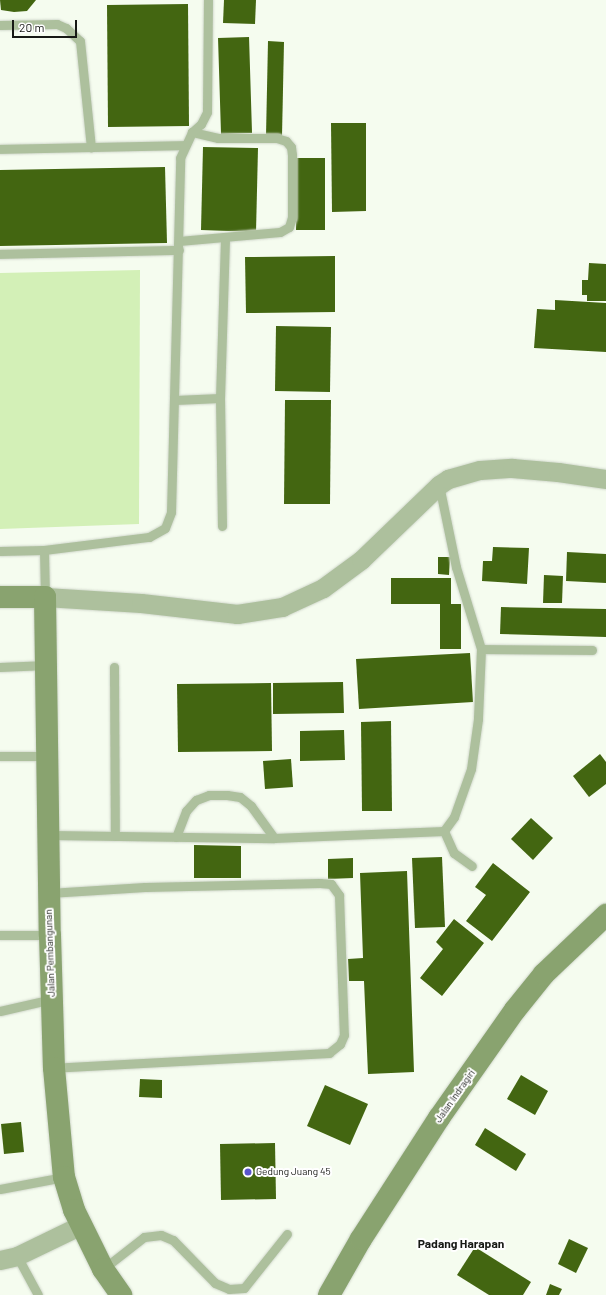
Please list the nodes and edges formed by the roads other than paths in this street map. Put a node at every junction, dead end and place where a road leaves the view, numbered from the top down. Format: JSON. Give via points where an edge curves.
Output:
{"nodes":[{"id":1,"x":208,"y":0,"type":"edge"},
{"id":2,"x":0,"y":25,"type":"edge"},
{"id":3,"x":192,"y":132,"type":"junction"},
{"id":4,"x":185,"y":145,"type":"junction"},
{"id":5,"x":91,"y":147,"type":"junction"},
{"id":6,"x":0,"y":150,"type":"edge"},
{"id":7,"x":225,"y":237,"type":"junction"},
{"id":8,"x":179,"y":246,"type":"junction"},
{"id":9,"x":0,"y":254,"type":"edge"},
{"id":10,"x":220,"y":398,"type":"junction"},
{"id":11,"x":175,"y":400,"type":"junction"},
{"id":12,"x":606,"y":479,"type":"edge"},
{"id":13,"x":439,"y":485,"type":"junction"},
{"id":14,"x":222,"y":526,"type":"dead end"},
{"id":15,"x":0,"y":550,"type":"edge"},
{"id":16,"x":44,"y":550,"type":"junction"},
{"id":17,"x":0,"y":597,"type":"edge"},
{"id":18,"x":45,"y":597,"type":"junction"},
{"id":19,"x":480,"y":649,"type":"junction"},
{"id":20,"x":592,"y":650,"type":"dead end"},
{"id":21,"x":46,"y":665,"type":"junction"},
{"id":22,"x":0,"y":667,"type":"edge"},
{"id":23,"x":114,"y":667,"type":"dead end"},
{"id":24,"x":0,"y":756,"type":"edge"},
{"id":25,"x":47,"y":756,"type":"junction"},
{"id":26,"x":444,"y":831,"type":"junction"},
{"id":27,"x":50,"y":835,"type":"junction"},
{"id":28,"x":115,"y":836,"type":"junction"},
{"id":29,"x":176,"y":837,"type":"junction"},
{"id":30,"x":274,"y":838,"type":"junction"},
{"id":31,"x":472,"y":866,"type":"dead end"},
{"id":32,"x":49,"y":894,"type":"junction"},
{"id":33,"x":606,"y":915,"type":"edge"},
{"id":34,"x":0,"y":935,"type":"edge"},
{"id":35,"x":50,"y":935,"type":"junction"},
{"id":36,"x":52,"y":999,"type":"junction"},
{"id":37,"x":0,"y":1011,"type":"edge"},
{"id":38,"x":54,"y":1068,"type":"junction"},
{"id":39,"x":64,"y":1177,"type":"junction"},
{"id":40,"x":0,"y":1189,"type":"edge"},
{"id":41,"x":81,"y":1225,"type":"junction"},
{"id":42,"x":287,"y":1234,"type":"dead end"},
{"id":43,"x":8,"y":1258,"type":"edge"},
{"id":44,"x":103,"y":1269,"type":"junction"},
{"id":45,"x":38,"y":1295,"type":"edge"},
{"id":46,"x":121,"y":1295,"type":"edge"},
{"id":47,"x":329,"y":1295,"type":"edge"}],
"edges":[{"from":1,"to":3,"type":"lane","via":[[207,112],[201,124]]},
{"from":2,"to":5,"type":"lane","via":[[57,24],[66,28],[80,41]]},
{"from":3,"to":4,"type":"lane"},
{"from":3,"to":7,"type":"lane","via":[[218,138],[278,138],[286,140],[291,146],[292,217],[288,227],[280,232]]},
{"from":4,"to":5,"type":"lane"},
{"from":4,"to":8,"type":"lane","via":[[180,158]]},
{"from":5,"to":6,"type":"lane"},
{"from":7,"to":8,"type":"lane"},
{"from":7,"to":10,"type":"lane"},
{"from":8,"to":9,"type":"lane"},
{"from":8,"to":11,"type":"lane"},
{"from":10,"to":11,"type":"lane"},
{"from":10,"to":14,"type":"lane"},
{"from":11,"to":16,"type":"lane","via":[[171,512],[165,528],[149,537]]},
{"from":12,"to":13,"type":"street","via":[[512,468],[480,470],[448,479]]},
{"from":13,"to":18,"type":"street","via":[[361,560],[323,588],[282,607],[237,614],[141,603]]},
{"from":13,"to":19,"type":"lane","via":[[456,567]]},
{"from":15,"to":16,"type":"lane"},
{"from":16,"to":18,"type":"lane"},
{"from":17,"to":18,"type":"main road"},
{"from":18,"to":21,"type":"main road","name":"Jalan Pembangunan"},
{"from":19,"to":20,"type":"lane"},
{"from":19,"to":26,"type":"lane","via":[[478,719],[471,769],[454,817]]},
{"from":21,"to":22,"type":"lane"},
{"from":21,"to":25,"type":"main road","name":"Jalan Pembangunan"},
{"from":23,"to":28,"type":"lane"},
{"from":24,"to":25,"type":"lane"},
{"from":25,"to":27,"type":"main road","name":"Jalan Pembangunan"},
{"from":26,"to":30,"type":"lane"},
{"from":26,"to":31,"type":"lane","via":[[454,853]]},
{"from":27,"to":28,"type":"lane"},
{"from":27,"to":32,"type":"main road","name":"Jalan Pembangunan"},
{"from":28,"to":29,"type":"lane"},
{"from":29,"to":30,"type":"lane"},
{"from":29,"to":30,"type":"lane","via":[[186,811],[196,800],[209,795],[227,795],[240,796]]},
{"from":32,"to":35,"type":"main road","name":"Jalan Pembangunan"},
{"from":32,"to":38,"type":"lane","via":[[145,887],[332,884],[339,895],[340,903],[344,1035],[340,1044],[329,1054]]},
{"from":33,"to":47,"type":"main road","name":"Jalan Indragiri","via":[[544,974],[515,1010],[439,1118],[361,1239]]},
{"from":34,"to":35,"type":"lane"},
{"from":35,"to":36,"type":"main road","name":"Jalan Pembangunan"},
{"from":36,"to":37,"type":"lane"},
{"from":36,"to":38,"type":"main road","name":"Jalan Pembangunan"},
{"from":38,"to":39,"type":"main road","name":"Jalan Pembangunan"},
{"from":39,"to":40,"type":"lane"},
{"from":39,"to":41,"type":"main road","name":"Jalan Pembangunan"},
{"from":41,"to":43,"type":"street"},
{"from":41,"to":44,"type":"main road","name":"Jalan Pembangunan"},
{"from":42,"to":44,"type":"lane","via":[[244,1288],[229,1289],[215,1283],[173,1240],[161,1235],[144,1237]]},
{"from":43,"to":45,"type":"lane"},
{"from":44,"to":46,"type":"main road","name":"Jalan Pembangunan"}]}
